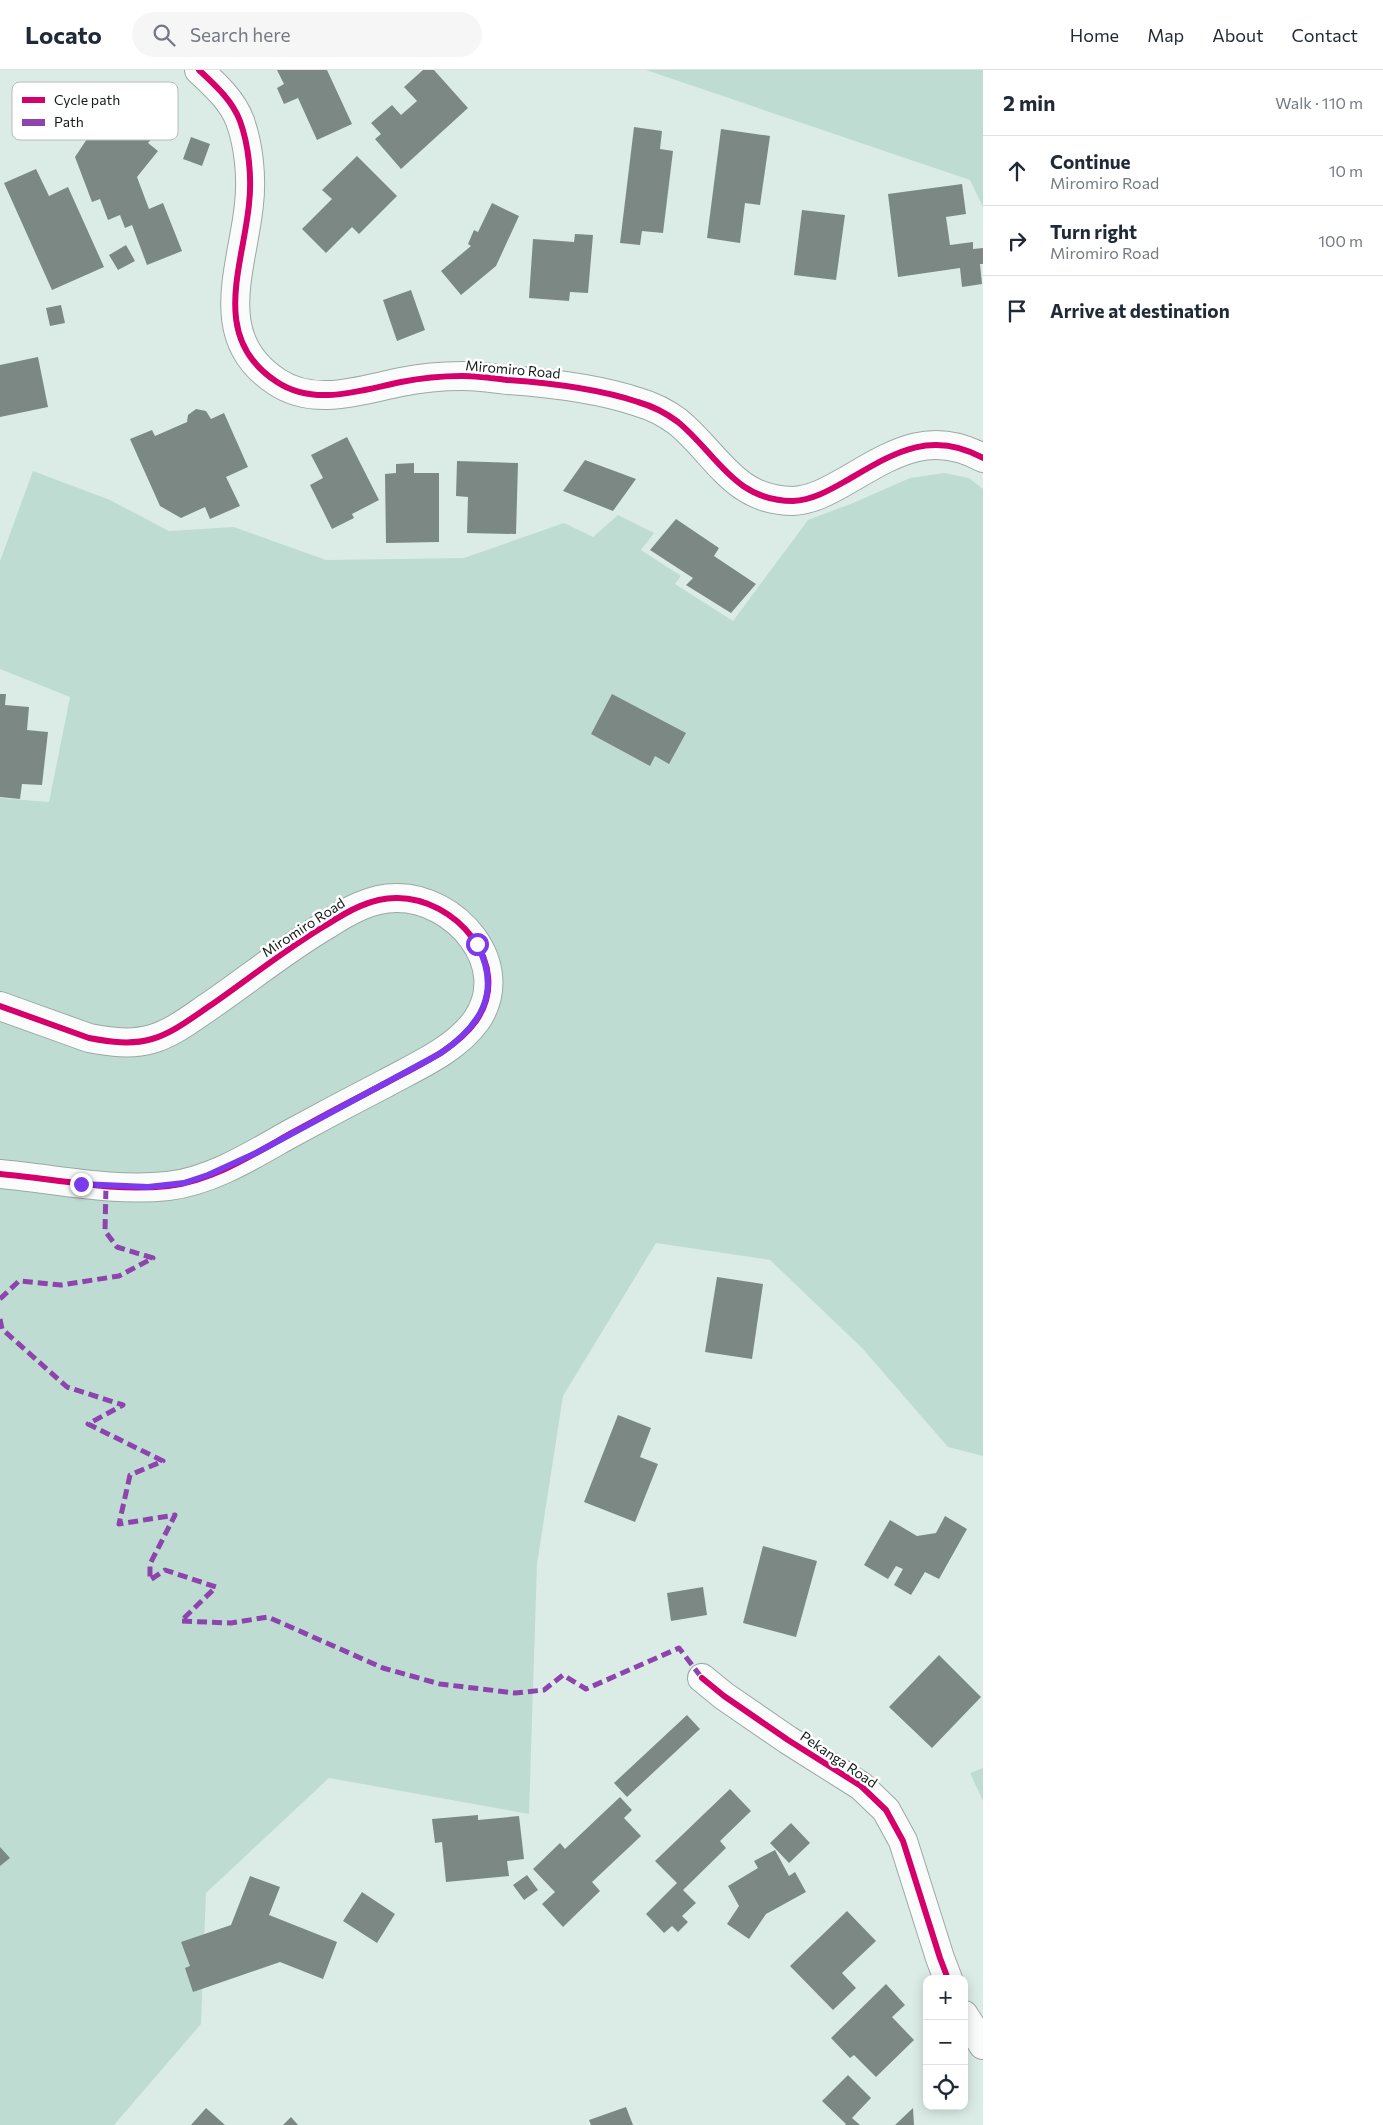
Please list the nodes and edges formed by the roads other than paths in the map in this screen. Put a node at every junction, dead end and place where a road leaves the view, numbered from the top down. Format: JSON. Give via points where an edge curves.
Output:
{"nodes":[{"id":1,"x":199,"y":70,"type":"edge"},
{"id":2,"x":983,"y":458,"type":"edge"},
{"id":3,"x":0,"y":1006,"type":"edge"},
{"id":4,"x":0,"y":1174,"type":"edge"},
{"id":5,"x":702,"y":1678,"type":"dead end"},
{"id":6,"x":946,"y":1975,"type":"edge"},
{"id":7,"x":967,"y":2020,"type":"edge"},
{"id":8,"x":983,"y":2044,"type":"edge"}],
"edges":[{"from":1,"to":2,"type":"street","name":"Miromiro Road","via":[[224,93],[240,119],[250,180],[237,275],[236,323],[249,356],[278,383],[293,390],[332,396],[403,381],[463,376],[538,382],[617,396],[659,410],[675,420],[740,484],[753,493],[779,500],[814,497],[913,446],[957,446]]},
{"from":3,"to":4,"type":"street","name":"Miromiro Road","via":[[89,1038],[127,1042],[154,1038],[199,1013],[338,917],[368,903],[395,898],[412,899],[432,906],[457,920],[477,944],[486,962],[488,978],[486,998],[478,1018],[449,1047],[256,1153],[208,1175],[184,1183],[148,1187],[98,1186]]},
{"from":5,"to":6,"type":"street","name":"Pekanga Road","via":[[780,1735],[861,1786],[886,1810],[904,1841]]},
{"from":7,"to":8,"type":"street"}]}
